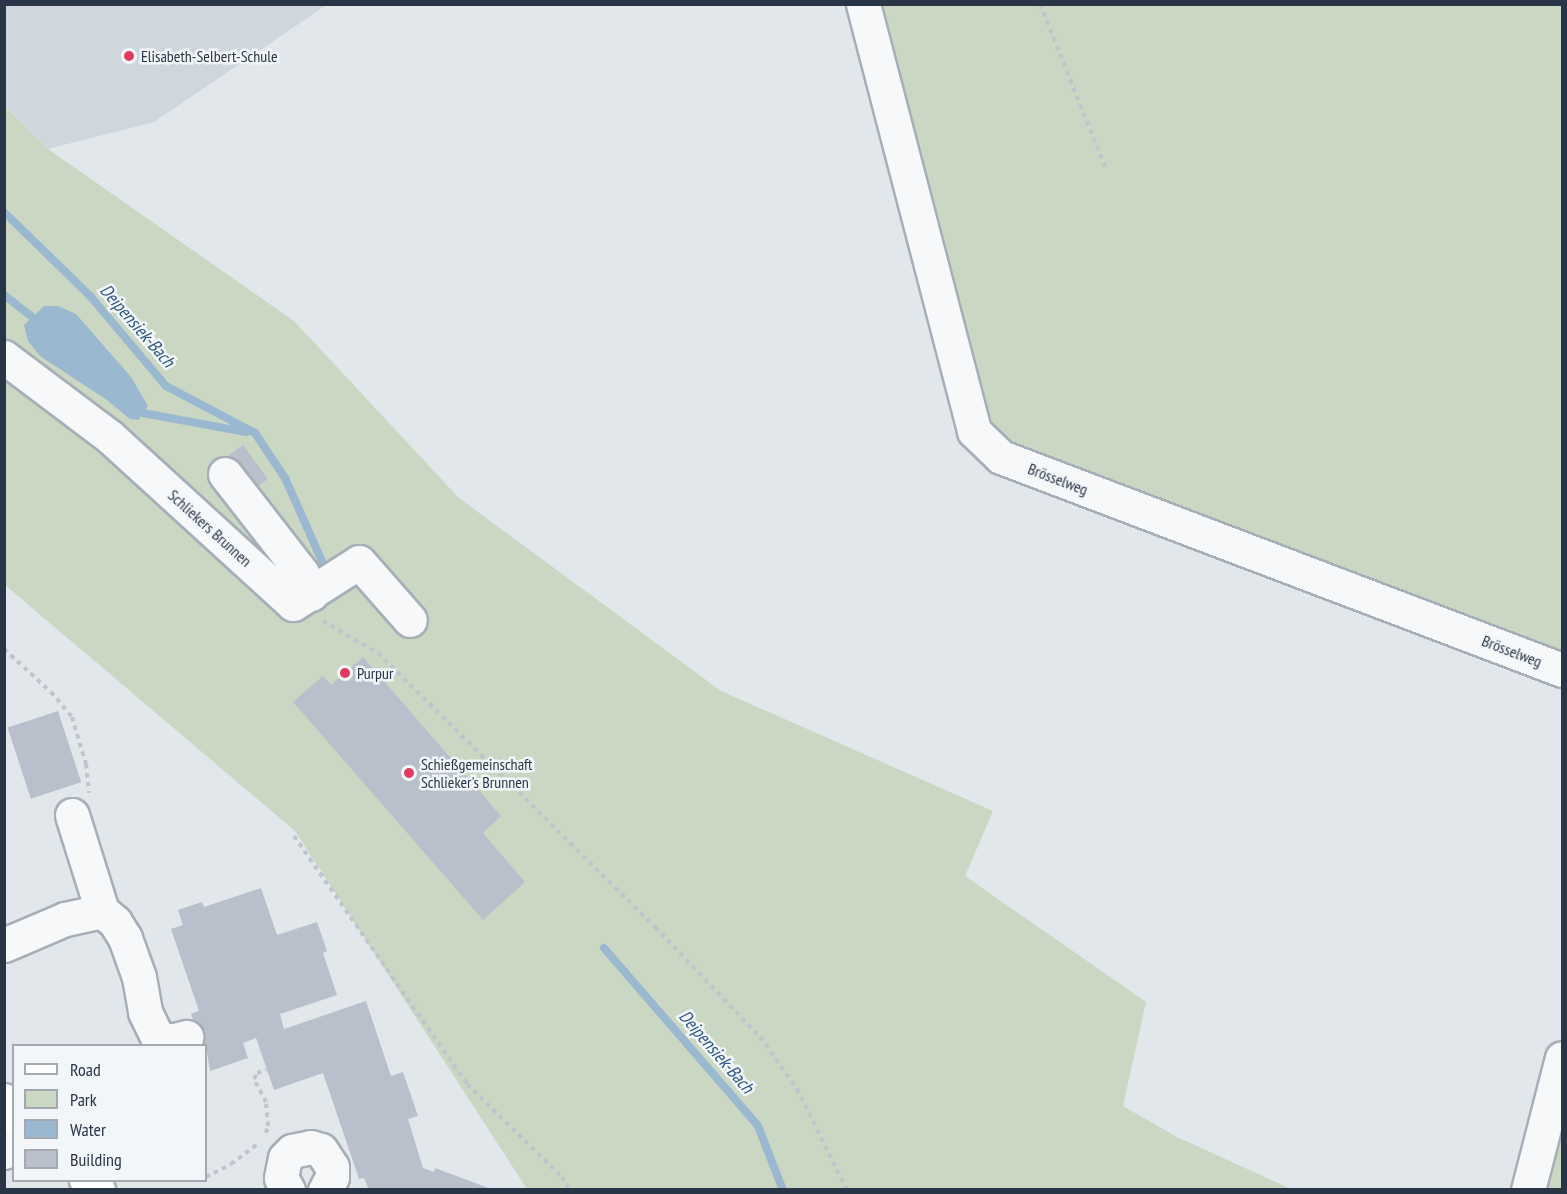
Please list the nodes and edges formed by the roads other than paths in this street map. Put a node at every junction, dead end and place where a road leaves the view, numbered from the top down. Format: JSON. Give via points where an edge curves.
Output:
{"nodes":[{"id":1,"x":863,"y":4,"type":"edge"},
{"id":2,"x":4,"y":357,"type":"edge"},
{"id":3,"x":225,"y":474,"type":"dead end"},
{"id":4,"x":302,"y":599,"type":"junction"},
{"id":5,"x":410,"y":620,"type":"dead end"},
{"id":6,"x":1563,"y":670,"type":"edge"},
{"id":7,"x":81,"y":809,"type":"road end"},
{"id":8,"x":102,"y":911,"type":"junction"},
{"id":9,"x":4,"y":945,"type":"edge"},
{"id":10,"x":186,"y":1037,"type":"dead end"},
{"id":11,"x":1563,"y":1058,"type":"edge"},
{"id":12,"x":4,"y":1100,"type":"edge"},
{"id":13,"x":12,"y":1113,"type":"edge"},
{"id":14,"x":288,"y":1190,"type":"edge"},
{"id":15,"x":325,"y":1190,"type":"edge"},
{"id":16,"x":1528,"y":1190,"type":"edge"}],
"edges":[{"from":1,"to":6,"type":"street","name":"Brösselweg","via":[[974,431],[1001,457]]},
{"from":2,"to":4,"type":"street","name":"Schliekers Brunnen","via":[[109,436]]},
{"from":3,"to":4,"type":"street","via":[[302,573]]},
{"from":4,"to":5,"type":"street","via":[[359,562]]},
{"from":7,"to":8,"type":"street"},
{"from":8,"to":9,"type":"street","via":[[64,919]]},
{"from":8,"to":10,"type":"street","via":[[115,921],[125,938],[139,977],[145,1012],[157,1036],[171,1041]]},
{"from":11,"to":16,"type":"street"},
{"from":12,"to":13,"type":"main road"},
{"from":14,"to":15,"type":"street","via":[[281,1178],[285,1158],[292,1151],[311,1147],[321,1150],[332,1167]]}]}
